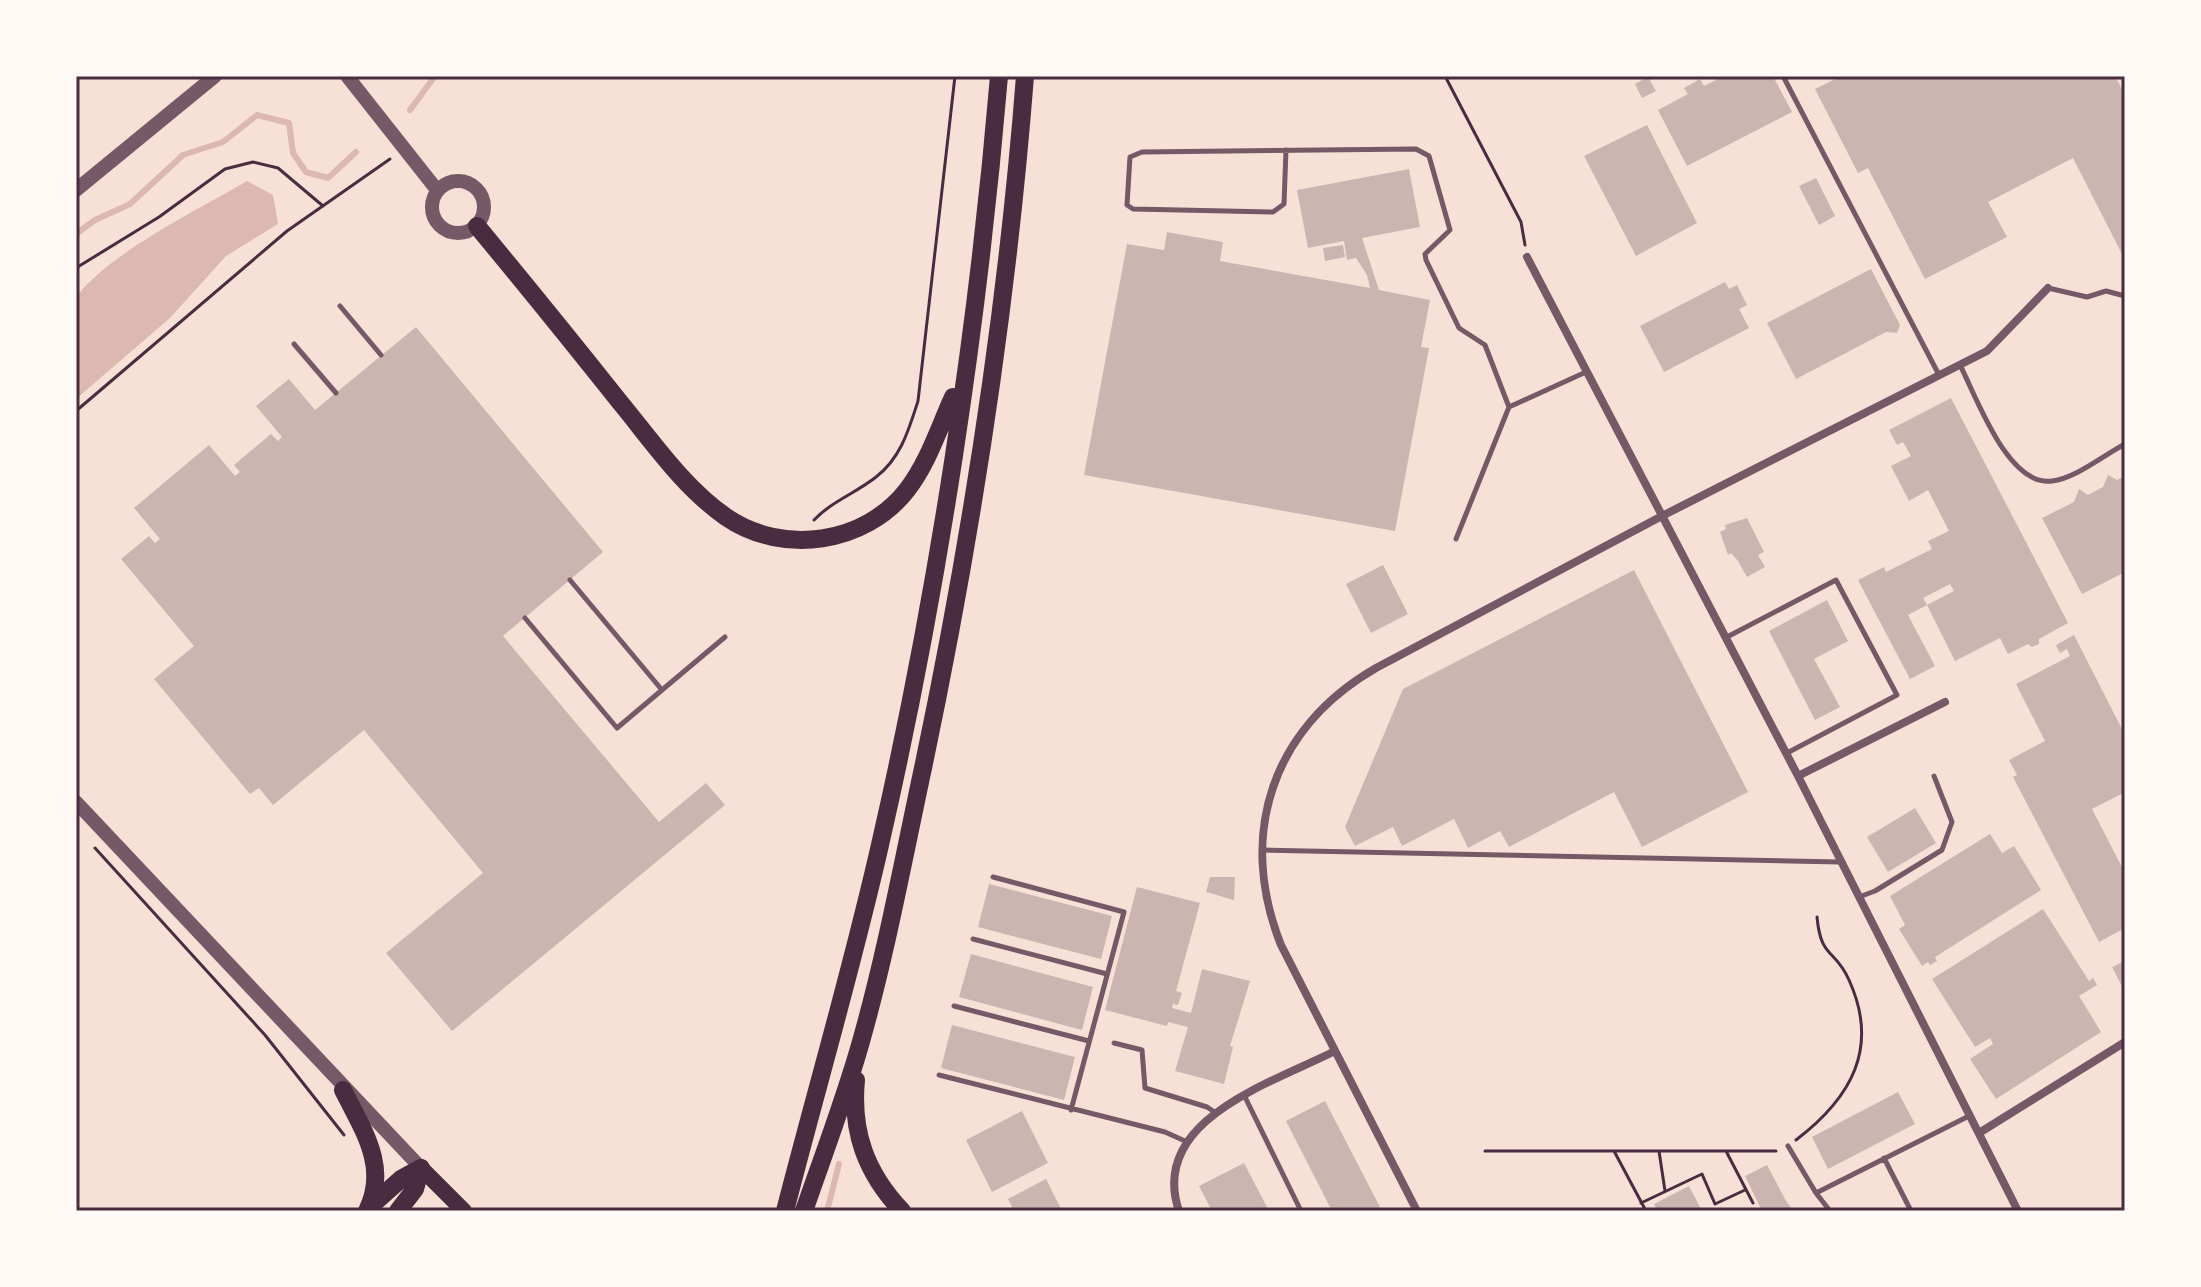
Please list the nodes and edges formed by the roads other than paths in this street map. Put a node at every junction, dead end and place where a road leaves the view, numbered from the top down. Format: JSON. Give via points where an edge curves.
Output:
{"nodes":[{"id":1,"x":215,"y":76,"type":"edge"},
{"id":2,"x":347,"y":76,"type":"edge"},
{"id":3,"x":999,"y":76,"type":"edge"},
{"id":4,"x":1025,"y":76,"type":"edge"},
{"id":5,"x":1783,"y":76,"type":"edge"},
{"id":6,"x":1286,"y":150,"type":"junction"},
{"id":7,"x":76,"y":190,"type":"edge"},
{"id":8,"x":437,"y":190,"type":"junction"},
{"id":9,"x":477,"y":226,"type":"junction"},
{"id":10,"x":1527,"y":257,"type":"road end"},
{"id":11,"x":2048,"y":288,"type":"joint"},
{"id":12,"x":2125,"y":296,"type":"edge"},
{"id":13,"x":340,"y":306,"type":"dead end"},
{"id":14,"x":294,"y":344,"type":"dead end"},
{"id":15,"x":381,"y":355,"type":"dead end"},
{"id":16,"x":1960,"y":365,"type":"junction"},
{"id":17,"x":1586,"y":372,"type":"junction"},
{"id":18,"x":963,"y":373,"type":"junction"},
{"id":19,"x":1939,"y":375,"type":"junction"},
{"id":20,"x":336,"y":393,"type":"dead end"},
{"id":21,"x":1509,"y":407,"type":"junction"},
{"id":22,"x":2125,"y":444,"type":"edge"},
{"id":23,"x":1662,"y":516,"type":"junction"},
{"id":24,"x":1456,"y":539,"type":"dead end"},
{"id":25,"x":570,"y":580,"type":"dead end"},
{"id":26,"x":525,"y":618,"type":"dead end"},
{"id":27,"x":725,"y":637,"type":"dead end"},
{"id":28,"x":1726,"y":638,"type":"junction"},
{"id":29,"x":662,"y":690,"type":"junction"},
{"id":30,"x":1945,"y":702,"type":"dead end"},
{"id":31,"x":1786,"y":753,"type":"junction"},
{"id":32,"x":1798,"y":776,"type":"junction"},
{"id":33,"x":1934,"y":776,"type":"dead end"},
{"id":34,"x":76,"y":802,"type":"edge"},
{"id":35,"x":1261,"y":850,"type":"junction"},
{"id":36,"x":1842,"y":862,"type":"junction"},
{"id":37,"x":993,"y":877,"type":"dead end"},
{"id":38,"x":1859,"y":897,"type":"junction"},
{"id":39,"x":973,"y":939,"type":"dead end"},
{"id":40,"x":1107,"y":974,"type":"junction"},
{"id":41,"x":954,"y":1006,"type":"dead end"},
{"id":42,"x":1089,"y":1041,"type":"junction"},
{"id":43,"x":2125,"y":1042,"type":"edge"},
{"id":44,"x":1114,"y":1043,"type":"dead end"},
{"id":45,"x":860,"y":1046,"type":"junction"},
{"id":46,"x":1335,"y":1051,"type":"junction"},
{"id":47,"x":939,"y":1075,"type":"dead end"},
{"id":48,"x":343,"y":1090,"type":"junction"},
{"id":49,"x":1245,"y":1097,"type":"junction"},
{"id":50,"x":1071,"y":1110,"type":"junction"},
{"id":51,"x":1216,"y":1113,"type":"junction"},
{"id":52,"x":1970,"y":1116,"type":"junction"},
{"id":53,"x":1979,"y":1133,"type":"junction"},
{"id":54,"x":1185,"y":1141,"type":"junction"},
{"id":55,"x":1788,"y":1146,"type":"road end"},
{"id":56,"x":1884,"y":1158,"type":"junction"},
{"id":57,"x":421,"y":1168,"type":"junction"},
{"id":58,"x":1816,"y":1193,"type":"junction"},
{"id":59,"x":368,"y":1210,"type":"edge"},
{"id":60,"x":398,"y":1211,"type":"edge"},
{"id":61,"x":464,"y":1211,"type":"edge"},
{"id":62,"x":785,"y":1211,"type":"edge"},
{"id":63,"x":804,"y":1211,"type":"edge"},
{"id":64,"x":902,"y":1211,"type":"edge"},
{"id":65,"x":1179,"y":1211,"type":"edge"},
{"id":66,"x":1301,"y":1211,"type":"edge"},
{"id":67,"x":1417,"y":1211,"type":"edge"},
{"id":68,"x":1830,"y":1211,"type":"edge"},
{"id":69,"x":1911,"y":1211,"type":"edge"},
{"id":70,"x":2018,"y":1211,"type":"edge"}],
"edges":[{"from":1,"to":7,"type":"street"},
{"from":2,"to":8,"type":"street"},
{"from":3,"to":18,"type":"highway"},
{"from":4,"to":45,"type":"highway","via":[[986,417],[953,625]]},
{"from":5,"to":19,"type":"lane"},
{"from":6,"to":6,"type":"lane","via":[[1135,153],[1130,157],[1127,205],[1273,212],[1284,204]]},
{"from":6,"to":21,"type":"lane","via":[[1416,149],[1429,156],[1450,230],[1425,254],[1426,260],[1459,328],[1485,345]]},
{"from":8,"to":9,"type":"street","via":[[432,201],[437,224],[449,233],[464,234]]},
{"from":8,"to":9,"type":"street","via":[[447,183],[471,184],[484,203]]},
{"from":9,"to":18,"type":"highway","via":[[682,478],[727,518],[766,535],[827,538],[862,528],[888,511],[928,455]]},
{"from":10,"to":17,"type":"street"},
{"from":11,"to":12,"type":"lane","via":[[2087,297],[2106,291]]},
{"from":11,"to":16,"type":"street","via":[[1987,351]]},
{"from":13,"to":15,"type":"lane"},
{"from":14,"to":20,"type":"lane"},
{"from":16,"to":19,"type":"street"},
{"from":16,"to":22,"type":"lane","via":[[2009,460],[2031,478],[2060,479]]},
{"from":17,"to":21,"type":"lane"},
{"from":17,"to":23,"type":"street"},
{"from":18,"to":62,"type":"highway","via":[[930,603],[882,837]]},
{"from":19,"to":23,"type":"street"},
{"from":21,"to":24,"type":"lane"},
{"from":23,"to":28,"type":"street"},
{"from":23,"to":35,"type":"street","via":[[1376,668],[1336,695],[1303,730],[1279,772]]},
{"from":25,"to":29,"type":"lane"},
{"from":26,"to":29,"type":"lane","via":[[617,728]]},
{"from":27,"to":29,"type":"lane"},
{"from":28,"to":31,"type":"street"},
{"from":28,"to":31,"type":"lane","via":[[1836,580],[1897,695]]},
{"from":30,"to":32,"type":"street"},
{"from":31,"to":32,"type":"street"},
{"from":32,"to":36,"type":"street"},
{"from":33,"to":38,"type":"lane","via":[[1952,822],[1942,850]]},
{"from":34,"to":48,"type":"street"},
{"from":35,"to":36,"type":"lane"},
{"from":35,"to":46,"type":"street","via":[[1272,923]]},
{"from":36,"to":38,"type":"street"},
{"from":37,"to":40,"type":"lane","via":[[1124,912]]},
{"from":38,"to":52,"type":"street"},
{"from":39,"to":40,"type":"lane"},
{"from":40,"to":42,"type":"lane"},
{"from":41,"to":42,"type":"lane"},
{"from":42,"to":50,"type":"lane"},
{"from":43,"to":53,"type":"street"},
{"from":44,"to":51,"type":"lane","via":[[1142,1050],[1145,1088]]},
{"from":45,"to":63,"type":"highway"},
{"from":45,"to":64,"type":"highway","via":[[854,1104],[857,1136],[870,1170]]},
{"from":46,"to":49,"type":"street"},
{"from":46,"to":67,"type":"street"},
{"from":47,"to":50,"type":"lane"},
{"from":48,"to":57,"type":"street"},
{"from":48,"to":59,"type":"highway","via":[[377,1166],[377,1187]]},
{"from":49,"to":51,"type":"street"},
{"from":49,"to":66,"type":"lane"},
{"from":50,"to":54,"type":"lane"},
{"from":51,"to":54,"type":"street"},
{"from":52,"to":53,"type":"street"},
{"from":52,"to":56,"type":"lane"},
{"from":53,"to":70,"type":"street"},
{"from":54,"to":65,"type":"street","via":[[1174,1167]]},
{"from":55,"to":58,"type":"lane"},
{"from":56,"to":58,"type":"lane"},
{"from":56,"to":69,"type":"lane"},
{"from":57,"to":59,"type":"highway"},
{"from":57,"to":60,"type":"highway","via":[[415,1189]]},
{"from":57,"to":61,"type":"main road"},
{"from":58,"to":68,"type":"lane"}]}
